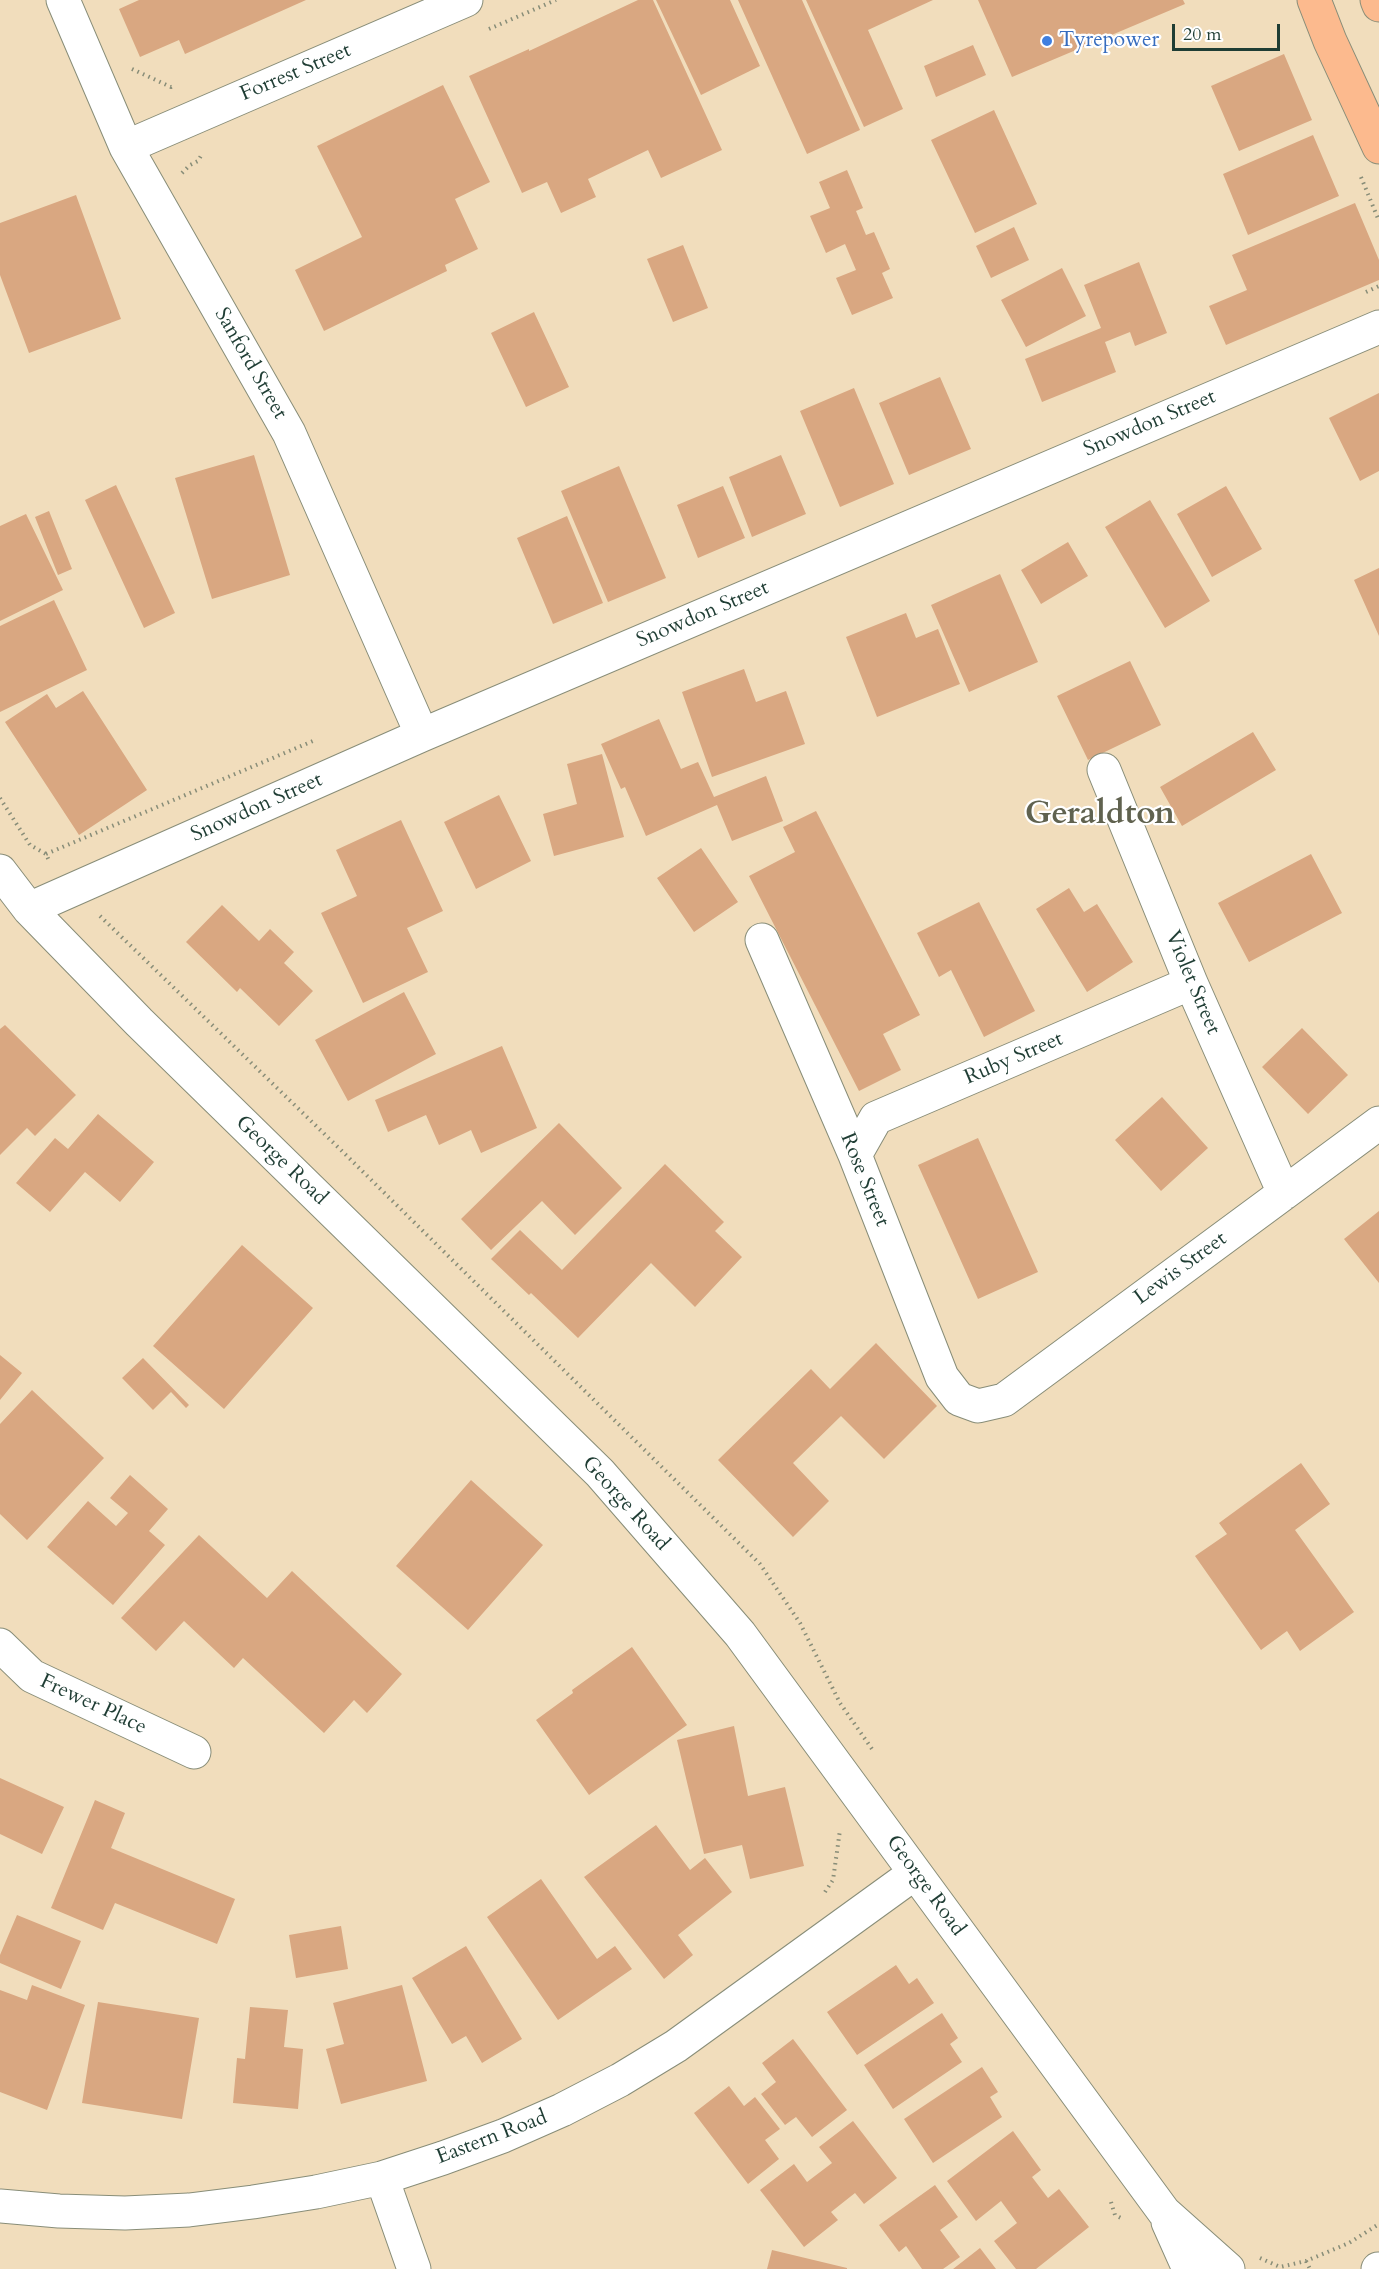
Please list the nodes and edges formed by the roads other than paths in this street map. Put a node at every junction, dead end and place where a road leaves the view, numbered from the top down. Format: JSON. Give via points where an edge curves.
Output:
{"nodes":[{"id":1,"x":63,"y":0,"type":"edge"},
{"id":2,"x":466,"y":0,"type":"edge"},
{"id":3,"x":1314,"y":0,"type":"edge"},
{"id":4,"x":1377,"y":0,"type":"edge"},
{"id":5,"x":1379,"y":5,"type":"edge"},
{"id":6,"x":126,"y":147,"type":"junction"},
{"id":7,"x":1379,"y":147,"type":"edge"},
{"id":8,"x":1379,"y":327,"type":"edge"},
{"id":9,"x":422,"y":735,"type":"junction"},
{"id":10,"x":1104,"y":770,"type":"dead end"},
{"id":11,"x":0,"y":871,"type":"edge"},
{"id":12,"x":29,"y":909,"type":"junction"},
{"id":13,"x":762,"y":940,"type":"dead end"},
{"id":14,"x":1191,"y":983,"type":"junction"},
{"id":15,"x":1379,"y":1123,"type":"edge"},
{"id":16,"x":855,"y":1155,"type":"junction"},
{"id":17,"x":1284,"y":1193,"type":"junction"},
{"id":18,"x":978,"y":1406,"type":"joint"},
{"id":19,"x":0,"y":1645,"type":"edge"},
{"id":20,"x":194,"y":1752,"type":"dead end"},
{"id":21,"x":915,"y":1873,"type":"junction"},
{"id":22,"x":382,"y":2178,"type":"junction"},
{"id":23,"x":0,"y":2206,"type":"edge"},
{"id":24,"x":1164,"y":2212,"type":"junction"},
{"id":25,"x":414,"y":2269,"type":"edge"},
{"id":26,"x":1189,"y":2269,"type":"edge"},
{"id":27,"x":1228,"y":2269,"type":"edge"}],
"edges":[{"from":1,"to":6,"type":"street","name":"Sanford Street"},
{"from":2,"to":6,"type":"street","name":"Forrest Street"},
{"from":3,"to":7,"type":"main road"},
{"from":4,"to":5,"type":"main road"},
{"from":6,"to":9,"type":"street","name":"Sanford Street","via":[[289,433]]},
{"from":8,"to":9,"type":"street","name":"Snowdon Street"},
{"from":9,"to":12,"type":"street","name":"Snowdon Street"},
{"from":10,"to":14,"type":"street","name":"Violet Street"},
{"from":11,"to":12,"type":"street","name":"George Road"},
{"from":12,"to":21,"type":"street","name":"George Road","via":[[139,1022],[600,1473],[740,1634]]},
{"from":13,"to":16,"type":"street","name":"Rose Street"},
{"from":14,"to":16,"type":"street","name":"Ruby Street","via":[[876,1118]]},
{"from":14,"to":17,"type":"street","name":"Violet Street"},
{"from":15,"to":17,"type":"street","name":"Lewis Street"},
{"from":16,"to":18,"type":"street","name":"Rose Street","via":[[942,1377],[959,1399]]},
{"from":17,"to":18,"type":"street","name":"Lewis Street","via":[[1004,1400]]},
{"from":19,"to":20,"type":"street","name":"Frewer Place","via":[[32,1676]]},
{"from":21,"to":22,"type":"street","name":"Eastern Road","via":[[676,2046],[620,2080],[502,2136]]},
{"from":21,"to":24,"type":"street","name":"George Road"},
{"from":22,"to":23,"type":"street","name":"Eastern Road","via":[[189,2210],[125,2214]]},
{"from":22,"to":25,"type":"street"},
{"from":24,"to":26,"type":"street","name":"George Road"},
{"from":24,"to":27,"type":"street","name":"George Road"}]}
